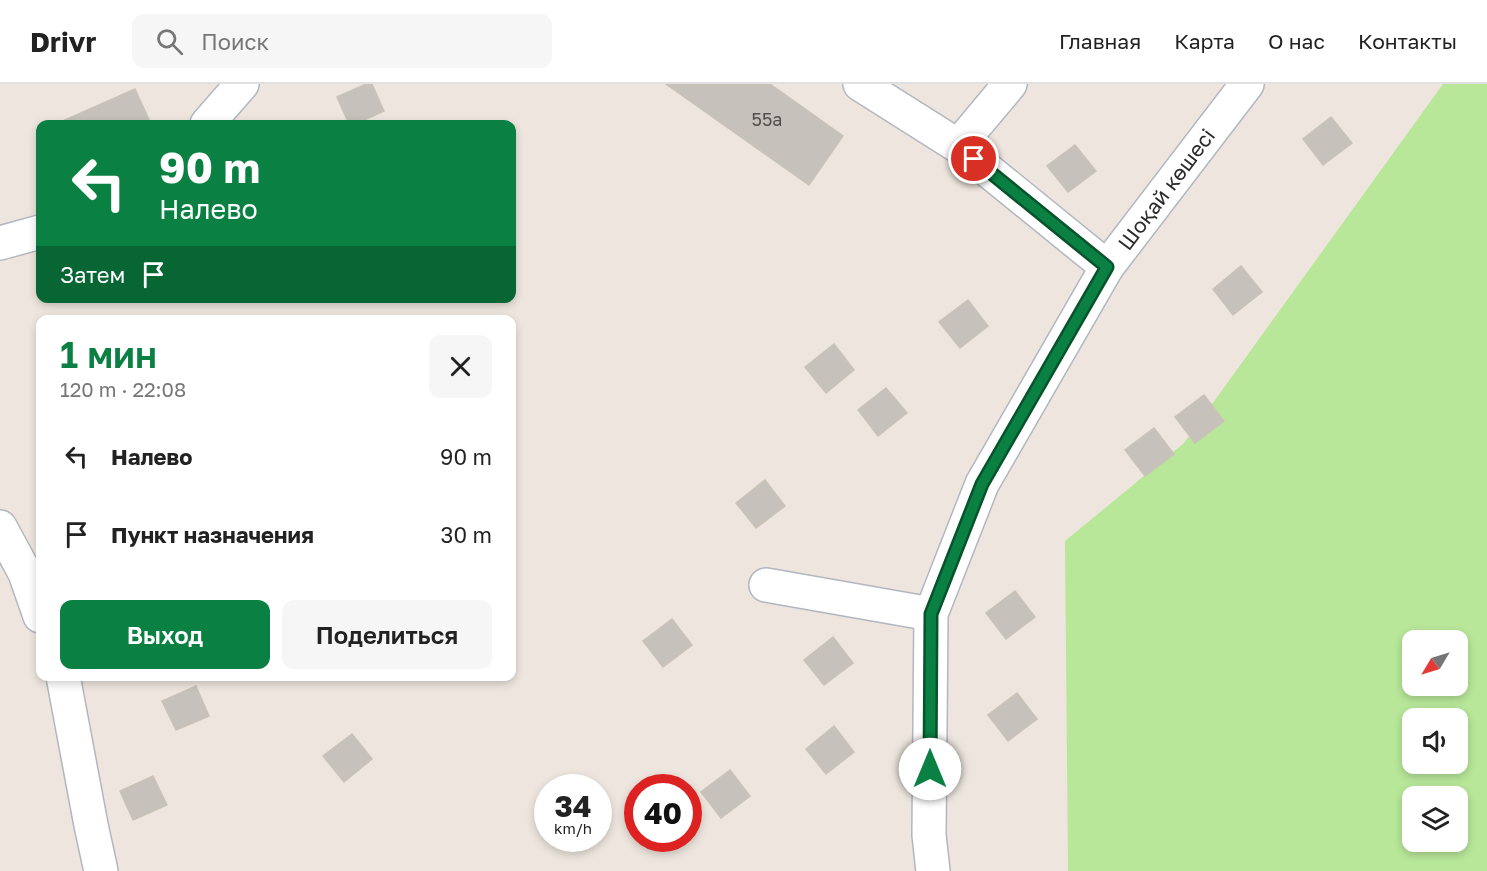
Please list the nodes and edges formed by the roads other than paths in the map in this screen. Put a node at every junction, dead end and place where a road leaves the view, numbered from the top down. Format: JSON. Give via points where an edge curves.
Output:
{"nodes":[{"id":1,"x":242,"y":84,"type":"edge"},
{"id":2,"x":860,"y":84,"type":"edge"},
{"id":3,"x":1010,"y":84,"type":"edge"},
{"id":4,"x":1247,"y":84,"type":"edge"},
{"id":5,"x":210,"y":120,"type":"edge"},
{"id":6,"x":958,"y":146,"type":"junction"},
{"id":7,"x":36,"y":233,"type":"edge"},
{"id":8,"x":0,"y":243,"type":"edge"},
{"id":9,"x":1107,"y":267,"type":"junction"},
{"id":10,"x":0,"y":527,"type":"edge"},
{"id":11,"x":766,"y":585,"type":"dead end"},
{"id":12,"x":36,"y":605,"type":"edge"},
{"id":13,"x":931,"y":614,"type":"junction"},
{"id":14,"x":64,"y":681,"type":"edge"},
{"id":15,"x":101,"y":871,"type":"edge"},
{"id":16,"x":933,"y":871,"type":"edge"}],
"edges":[{"from":1,"to":5,"type":"street"},
{"from":2,"to":6,"type":"street"},
{"from":3,"to":6,"type":"street"},
{"from":4,"to":9,"type":"street","name":"Шоқай көшесі"},
{"from":6,"to":9,"type":"street"},
{"from":7,"to":8,"type":"street"},
{"from":9,"to":13,"type":"street","name":"Шоқай көшесі","via":[[982,484]]},
{"from":10,"to":12,"type":"street","via":[[25,573]]},
{"from":11,"to":13,"type":"street"},
{"from":13,"to":16,"type":"street","name":"Шоқай көшесі","via":[[929,835]]},
{"from":14,"to":15,"type":"street"}]}
